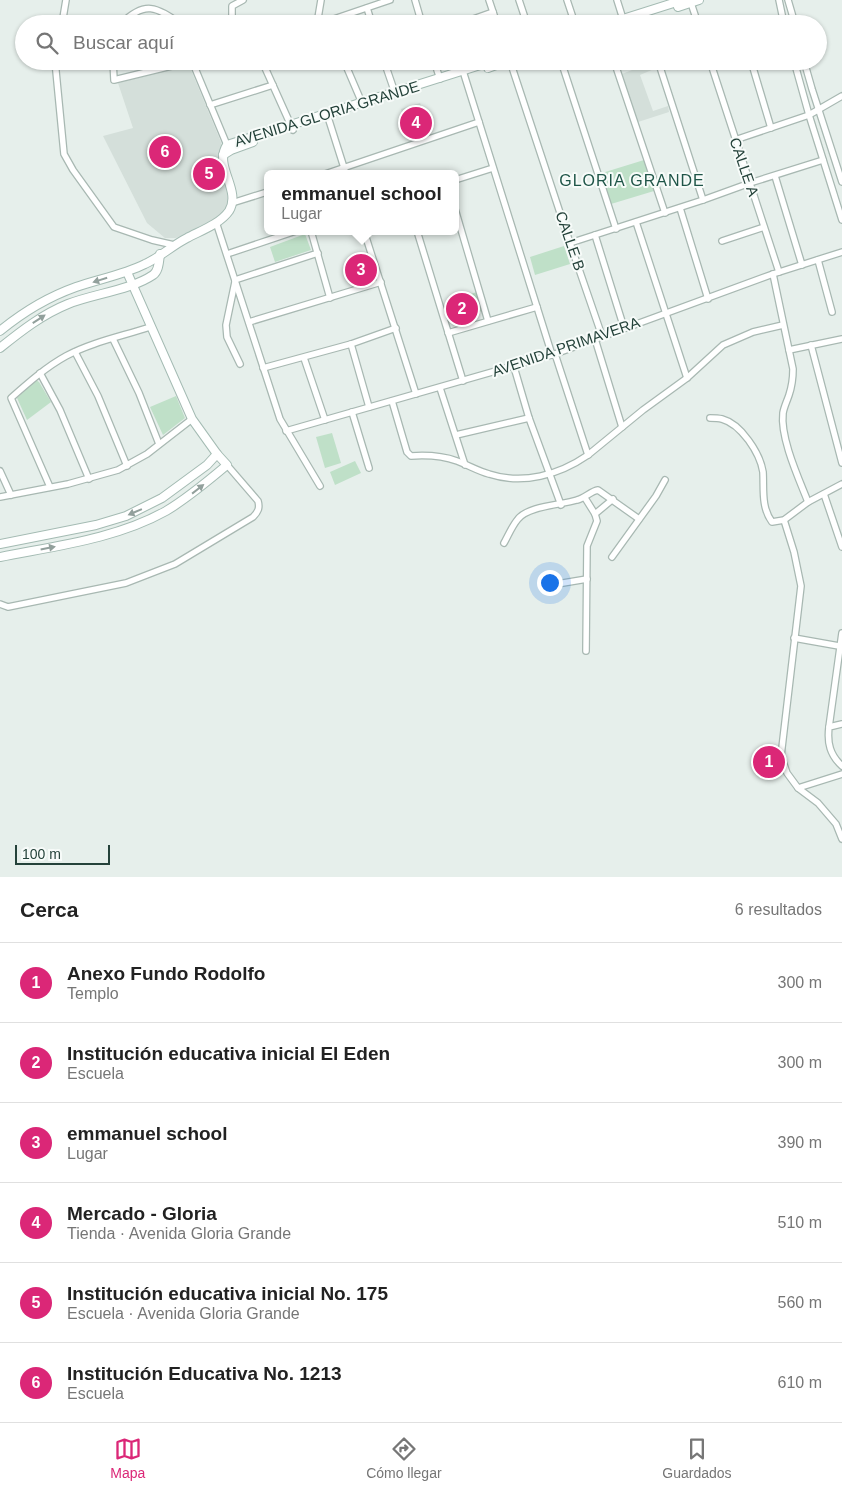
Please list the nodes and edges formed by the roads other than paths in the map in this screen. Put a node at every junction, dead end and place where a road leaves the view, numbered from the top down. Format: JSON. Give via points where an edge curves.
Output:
{"nodes":[{"id":1,"x":66,"y":0,"type":"edge"},
{"id":2,"x":243,"y":0,"type":"edge"},
{"id":3,"x":321,"y":0,"type":"edge"},
{"id":4,"x":390,"y":0,"type":"edge"},
{"id":5,"x":415,"y":0,"type":"edge"},
{"id":6,"x":489,"y":0,"type":"edge"},
{"id":7,"x":519,"y":0,"type":"edge"},
{"id":8,"x":567,"y":0,"type":"edge"},
{"id":9,"x":616,"y":0,"type":"edge"},
{"id":10,"x":779,"y":0,"type":"edge"},
{"id":11,"x":788,"y":0,"type":"edge"},
{"id":12,"x":691,"y":1,"type":"edge"},
{"id":13,"x":366,"y":8,"type":"junction"},
{"id":14,"x":493,"y":12,"type":"junction"},
{"id":15,"x":64,"y":15,"type":"edge"},
{"id":16,"x":131,"y":15,"type":"edge"},
{"id":17,"x":168,"y":15,"type":"edge"},
{"id":18,"x":232,"y":15,"type":"edge"},
{"id":19,"x":319,"y":15,"type":"edge"},
{"id":20,"x":347,"y":15,"type":"edge"},
{"id":21,"x":369,"y":15,"type":"edge"},
{"id":22,"x":419,"y":15,"type":"edge"},
{"id":23,"x":484,"y":15,"type":"edge"},
{"id":24,"x":494,"y":15,"type":"edge"},
{"id":25,"x":524,"y":15,"type":"edge"},
{"id":26,"x":572,"y":15,"type":"edge"},
{"id":27,"x":621,"y":15,"type":"edge"},
{"id":28,"x":643,"y":15,"type":"edge"},
{"id":29,"x":658,"y":15,"type":"edge"},
{"id":30,"x":695,"y":15,"type":"edge"},
{"id":31,"x":782,"y":15,"type":"edge"},
{"id":32,"x":792,"y":15,"type":"edge"},
{"id":33,"x":56,"y":70,"type":"edge"},
{"id":34,"x":113,"y":70,"type":"edge"},
{"id":35,"x":155,"y":70,"type":"edge"},
{"id":36,"x":196,"y":70,"type":"edge"},
{"id":37,"x":266,"y":70,"type":"edge"},
{"id":38,"x":348,"y":70,"type":"edge"},
{"id":39,"x":387,"y":70,"type":"edge"},
{"id":40,"x":437,"y":70,"type":"edge"},
{"id":41,"x":472,"y":70,"type":"edge"},
{"id":42,"x":477,"y":70,"type":"edge"},
{"id":43,"x":512,"y":70,"type":"edge"},
{"id":44,"x":564,"y":70,"type":"edge"},
{"id":45,"x":617,"y":70,"type":"edge"},
{"id":46,"x":661,"y":70,"type":"edge"},
{"id":47,"x":713,"y":70,"type":"edge"},
{"id":48,"x":754,"y":70,"type":"edge"},
{"id":49,"x":796,"y":70,"type":"edge"},
{"id":50,"x":807,"y":70,"type":"edge"},
{"id":51,"x":463,"y":74,"type":"junction"},
{"id":52,"x":440,"y":79,"type":"junction"},
{"id":53,"x":273,"y":85,"type":"junction"},
{"id":54,"x":394,"y":93,"type":"junction"},
{"id":55,"x":842,"y":96,"type":"edge"},
{"id":56,"x":362,"y":103,"type":"junction"},
{"id":57,"x":210,"y":105,"type":"junction"},
{"id":58,"x":819,"y":110,"type":"junction"},
{"id":59,"x":809,"y":115,"type":"junction"},
{"id":60,"x":327,"y":117,"type":"junction"},
{"id":61,"x":479,"y":122,"type":"junction"},
{"id":62,"x":292,"y":128,"type":"junction"},
{"id":63,"x":771,"y":128,"type":"junction"},
{"id":64,"x":735,"y":140,"type":"junction"},
{"id":65,"x":227,"y":145,"type":"junction"},
{"id":66,"x":223,"y":154,"type":"junction"},
{"id":67,"x":823,"y":160,"type":"junction"},
{"id":68,"x":344,"y":167,"type":"junction"},
{"id":69,"x":493,"y":168,"type":"junction"},
{"id":70,"x":336,"y":170,"type":"edge"},
{"id":71,"x":345,"y":170,"type":"edge"},
{"id":72,"x":774,"y":176,"type":"junction"},
{"id":73,"x":459,"y":179,"type":"edge"},
{"id":74,"x":842,"y":182,"type":"edge"},
{"id":75,"x":750,"y":183,"type":"junction"},
{"id":76,"x":264,"y":193,"type":"edge"},
{"id":77,"x":704,"y":200,"type":"junction"},
{"id":78,"x":232,"y":203,"type":"junction"},
{"id":79,"x":680,"y":208,"type":"junction"},
{"id":80,"x":665,"y":213,"type":"junction"},
{"id":81,"x":842,"y":220,"type":"edge"},
{"id":82,"x":216,"y":222,"type":"junction"},
{"id":83,"x":636,"y":222,"type":"junction"},
{"id":84,"x":459,"y":223,"type":"edge"},
{"id":85,"x":764,"y":227,"type":"junction"},
{"id":86,"x":616,"y":229,"type":"junction"},
{"id":87,"x":284,"y":235,"type":"edge"},
{"id":88,"x":312,"y":235,"type":"edge"},
{"id":89,"x":365,"y":235,"type":"edge"},
{"id":90,"x":418,"y":235,"type":"edge"},
{"id":91,"x":595,"y":235,"type":"junction"},
{"id":92,"x":722,"y":241,"type":"dead end"},
{"id":93,"x":570,"y":243,"type":"junction"},
{"id":94,"x":174,"y":245,"type":"junction"},
{"id":95,"x":842,"y":252,"type":"edge"},
{"id":96,"x":318,"y":253,"type":"junction"},
{"id":97,"x":160,"y":254,"type":"junction"},
{"id":98,"x":227,"y":254,"type":"junction"},
{"id":99,"x":818,"y":260,"type":"junction"},
{"id":100,"x":802,"y":265,"type":"junction"},
{"id":101,"x":127,"y":272,"type":"junction"},
{"id":102,"x":776,"y":273,"type":"junction"},
{"id":103,"x":235,"y":280,"type":"junction"},
{"id":104,"x":381,"y":282,"type":"junction"},
{"id":105,"x":132,"y":284,"type":"junction"},
{"id":106,"x":330,"y":298,"type":"junction"},
{"id":107,"x":708,"y":299,"type":"junction"},
{"id":108,"x":537,"y":308,"type":"junction"},
{"id":109,"x":832,"y":312,"type":"dead end"},
{"id":110,"x":666,"y":314,"type":"junction"},
{"id":111,"x":488,"y":321,"type":"junction"},
{"id":112,"x":249,"y":322,"type":"junction"},
{"id":113,"x":783,"y":324,"type":"junction"},
{"id":114,"x":150,"y":326,"type":"junction"},
{"id":115,"x":396,"y":328,"type":"junction"},
{"id":116,"x":624,"y":328,"type":"junction"},
{"id":117,"x":0,"y":331,"type":"edge"},
{"id":118,"x":448,"y":332,"type":"junction"},
{"id":119,"x":602,"y":336,"type":"junction"},
{"id":120,"x":113,"y":339,"type":"junction"},
{"id":121,"x":595,"y":339,"type":"junction"},
{"id":122,"x":842,"y":339,"type":"edge"},
{"id":123,"x":351,"y":344,"type":"junction"},
{"id":124,"x":810,"y":345,"type":"junction"},
{"id":125,"x":0,"y":348,"type":"edge"},
{"id":126,"x":789,"y":350,"type":"junction"},
{"id":127,"x":75,"y":352,"type":"junction"},
{"id":128,"x":554,"y":355,"type":"junction"},
{"id":129,"x":304,"y":358,"type":"junction"},
{"id":130,"x":240,"y":364,"type":"dead end"},
{"id":131,"x":514,"y":367,"type":"junction"},
{"id":132,"x":263,"y":368,"type":"junction"},
{"id":133,"x":40,"y":373,"type":"junction"},
{"id":134,"x":687,"y":378,"type":"junction"},
{"id":135,"x":463,"y":381,"type":"junction"},
{"id":136,"x":440,"y":388,"type":"junction"},
{"id":137,"x":416,"y":394,"type":"junction"},
{"id":138,"x":392,"y":401,"type":"junction"},
{"id":139,"x":370,"y":407,"type":"junction"},
{"id":140,"x":352,"y":412,"type":"junction"},
{"id":141,"x":529,"y":418,"type":"junction"},
{"id":142,"x":710,"y":418,"type":"dead end"},
{"id":143,"x":192,"y":419,"type":"junction"},
{"id":144,"x":325,"y":420,"type":"junction"},
{"id":145,"x":622,"y":427,"type":"junction"},
{"id":146,"x":286,"y":431,"type":"junction"},
{"id":147,"x":456,"y":435,"type":"junction"},
{"id":148,"x":159,"y":444,"type":"junction"},
{"id":149,"x":217,"y":454,"type":"junction"},
{"id":150,"x":588,"y":456,"type":"junction"},
{"id":151,"x":842,"y":463,"type":"edge"},
{"id":152,"x":227,"y":465,"type":"junction"},
{"id":153,"x":465,"y":465,"type":"junction"},
{"id":154,"x":127,"y":466,"type":"junction"},
{"id":155,"x":369,"y":468,"type":"dead end"},
{"id":156,"x":0,"y":471,"type":"edge"},
{"id":157,"x":550,"y":475,"type":"junction"},
{"id":158,"x":89,"y":479,"type":"junction"},
{"id":159,"x":665,"y":480,"type":"dead end"},
{"id":160,"x":842,"y":484,"type":"edge"},
{"id":161,"x":320,"y":486,"type":"dead end"},
{"id":162,"x":50,"y":488,"type":"junction"},
{"id":163,"x":824,"y":494,"type":"junction"},
{"id":164,"x":10,"y":495,"type":"junction"},
{"id":165,"x":0,"y":497,"type":"edge"},
{"id":166,"x":585,"y":498,"type":"junction"},
{"id":167,"x":613,"y":500,"type":"junction"},
{"id":168,"x":808,"y":502,"type":"junction"},
{"id":169,"x":560,"y":505,"type":"junction"},
{"id":170,"x":595,"y":514,"type":"junction"},
{"id":171,"x":639,"y":519,"type":"junction"},
{"id":172,"x":784,"y":520,"type":"junction"},
{"id":173,"x":504,"y":543,"type":"dead end"},
{"id":174,"x":0,"y":544,"type":"edge"},
{"id":175,"x":842,"y":547,"type":"edge"},
{"id":176,"x":0,"y":557,"type":"edge"},
{"id":177,"x":612,"y":557,"type":"dead end"},
{"id":178,"x":587,"y":579,"type":"junction"},
{"id":179,"x":551,"y":585,"type":"dead end"},
{"id":180,"x":0,"y":604,"type":"edge"},
{"id":181,"x":842,"y":633,"type":"edge"},
{"id":182,"x":794,"y":638,"type":"junction"},
{"id":183,"x":840,"y":646,"type":"junction"},
{"id":184,"x":586,"y":650,"type":"dead end"},
{"id":185,"x":842,"y":724,"type":"edge"},
{"id":186,"x":829,"y":727,"type":"junction"},
{"id":187,"x":842,"y":766,"type":"edge"},
{"id":188,"x":842,"y":774,"type":"edge"},
{"id":189,"x":798,"y":788,"type":"junction"},
{"id":190,"x":839,"y":823,"type":"edge"},
{"id":191,"x":842,"y":839,"type":"edge"}],
"edges":[{"from":1,"to":15,"type":"street"},
{"from":2,"to":18,"type":"street","via":[[232,6]]},
{"from":3,"to":19,"type":"street"},
{"from":4,"to":13,"type":"street"},
{"from":5,"to":22,"type":"street"},
{"from":6,"to":14,"type":"street"},
{"from":7,"to":25,"type":"street"},
{"from":8,"to":26,"type":"street"},
{"from":9,"to":27,"type":"street"},
{"from":10,"to":31,"type":"street"},
{"from":11,"to":32,"type":"street"},
{"from":12,"to":28,"type":"street"},
{"from":12,"to":29,"type":"street"},
{"from":12,"to":30,"type":"street"},
{"from":13,"to":20,"type":"street"},
{"from":13,"to":21,"type":"street"},
{"from":14,"to":23,"type":"street"},
{"from":14,"to":24,"type":"street"},
{"from":16,"to":17,"type":"street","via":[[138,8],[147,6]]},
{"from":33,"to":94,"type":"street","via":[[64,154],[73,170],[114,227]]},
{"from":34,"to":35,"type":"street","via":[[114,80]]},
{"from":36,"to":57,"type":"street"},
{"from":37,"to":53,"type":"street"},
{"from":38,"to":56,"type":"street"},
{"from":39,"to":54,"type":"street"},
{"from":40,"to":52,"type":"street"},
{"from":41,"to":51,"type":"street","name":"AVENIDA GLORIA GRANDE"},
{"from":42,"to":51,"type":"street","name":"AVENIDA GLORIA GRANDE"},
{"from":43,"to":93,"type":"street","name":"CALLE B"},
{"from":44,"to":86,"type":"street"},
{"from":45,"to":80,"type":"street"},
{"from":46,"to":77,"type":"street"},
{"from":47,"to":64,"type":"street","name":"CALLE A"},
{"from":48,"to":63,"type":"street"},
{"from":49,"to":59,"type":"street"},
{"from":50,"to":58,"type":"street"},
{"from":51,"to":52,"type":"street","name":"AVENIDA GLORIA GRANDE"},
{"from":51,"to":60,"type":"street","name":"AVENIDA GLORIA GRANDE"},
{"from":51,"to":61,"type":"street"},
{"from":52,"to":54,"type":"street","name":"AVENIDA GLORIA GRANDE"},
{"from":53,"to":57,"type":"street"},
{"from":53,"to":62,"type":"street"},
{"from":54,"to":56,"type":"street","name":"AVENIDA GLORIA GRANDE"},
{"from":55,"to":58,"type":"street"},
{"from":56,"to":60,"type":"street","name":"AVENIDA GLORIA GRANDE"},
{"from":57,"to":65,"type":"street"},
{"from":58,"to":59,"type":"street"},
{"from":58,"to":74,"type":"street"},
{"from":59,"to":63,"type":"street"},
{"from":59,"to":67,"type":"street"},
{"from":60,"to":62,"type":"street","name":"AVENIDA GLORIA GRANDE"},
{"from":60,"to":68,"type":"street"},
{"from":61,"to":68,"type":"street"},
{"from":61,"to":69,"type":"street"},
{"from":62,"to":65,"type":"street","name":"AVENIDA GLORIA GRANDE"},
{"from":62,"to":66,"type":"street","name":"AVENIDA GLORIA GRANDE"},
{"from":63,"to":64,"type":"street"},
{"from":64,"to":75,"type":"street","name":"CALLE A"},
{"from":65,"to":66,"type":"street","name":"AVENIDA GLORIA GRANDE"},
{"from":66,"to":78,"type":"street"},
{"from":67,"to":72,"type":"street"},
{"from":67,"to":81,"type":"street"},
{"from":68,"to":70,"type":"street"},
{"from":68,"to":71,"type":"street"},
{"from":69,"to":73,"type":"street"},
{"from":69,"to":108,"type":"street"},
{"from":72,"to":75,"type":"street"},
{"from":72,"to":100,"type":"street"},
{"from":75,"to":77,"type":"street"},
{"from":75,"to":85,"type":"street","name":"CALLE A"},
{"from":76,"to":78,"type":"street"},
{"from":77,"to":79,"type":"street"},
{"from":78,"to":82,"type":"street","via":[[225,216]]},
{"from":79,"to":80,"type":"street"},
{"from":79,"to":107,"type":"street"},
{"from":80,"to":83,"type":"street"},
{"from":82,"to":94,"type":"street"},
{"from":82,"to":98,"type":"street"},
{"from":83,"to":86,"type":"street"},
{"from":83,"to":110,"type":"street"},
{"from":84,"to":111,"type":"street"},
{"from":85,"to":92,"type":"street"},
{"from":85,"to":102,"type":"street","name":"CALLE A"},
{"from":86,"to":91,"type":"street"},
{"from":87,"to":98,"type":"street"},
{"from":88,"to":96,"type":"street"},
{"from":89,"to":104,"type":"street"},
{"from":90,"to":118,"type":"street"},
{"from":91,"to":93,"type":"street"},
{"from":91,"to":116,"type":"street"},
{"from":93,"to":119,"type":"street","name":"CALLE B"},
{"from":94,"to":97,"type":"street"},
{"from":95,"to":99,"type":"street","name":"AVENIDA PRIMAVERA"},
{"from":96,"to":103,"type":"street"},
{"from":96,"to":106,"type":"street"},
{"from":97,"to":101,"type":"street"},
{"from":97,"to":105,"type":"street","via":[[157,272]]},
{"from":98,"to":103,"type":"street"},
{"from":99,"to":100,"type":"street","name":"AVENIDA PRIMAVERA"},
{"from":99,"to":109,"type":"street"},
{"from":100,"to":102,"type":"street","name":"AVENIDA PRIMAVERA"},
{"from":101,"to":105,"type":"street"},
{"from":101,"to":117,"type":"street","one_way":true,"via":[[47,299]]},
{"from":102,"to":107,"type":"street","name":"AVENIDA PRIMAVERA"},
{"from":102,"to":113,"type":"street","name":"CALLE A"},
{"from":103,"to":112,"type":"street"},
{"from":103,"to":130,"type":"street","via":[[226,337]]},
{"from":104,"to":106,"type":"street"},
{"from":104,"to":115,"type":"street"},
{"from":105,"to":114,"type":"street"},
{"from":125,"to":105,"type":"street","one_way":true,"via":[[43,316]]},
{"from":106,"to":112,"type":"street"},
{"from":107,"to":110,"type":"street","name":"AVENIDA PRIMAVERA"},
{"from":108,"to":111,"type":"street"},
{"from":108,"to":128,"type":"street"},
{"from":110,"to":116,"type":"street","name":"AVENIDA PRIMAVERA"},
{"from":110,"to":134,"type":"street"},
{"from":111,"to":118,"type":"street"},
{"from":112,"to":132,"type":"street"},
{"from":113,"to":126,"type":"street","name":"CALLE A"},
{"from":113,"to":134,"type":"street","via":[[723,345]]},
{"from":114,"to":120,"type":"street"},
{"from":114,"to":143,"type":"street"},
{"from":115,"to":123,"type":"street"},
{"from":115,"to":137,"type":"street"},
{"from":116,"to":119,"type":"street","name":"AVENIDA PRIMAVERA"},
{"from":118,"to":135,"type":"street"},
{"from":119,"to":121,"type":"street","name":"AVENIDA PRIMAVERA"},
{"from":120,"to":127,"type":"street"},
{"from":120,"to":148,"type":"street"},
{"from":121,"to":128,"type":"street","name":"AVENIDA PRIMAVERA"},
{"from":121,"to":145,"type":"street"},
{"from":122,"to":124,"type":"street"},
{"from":123,"to":129,"type":"street"},
{"from":123,"to":139,"type":"street"},
{"from":124,"to":126,"type":"street"},
{"from":124,"to":151,"type":"street"},
{"from":126,"to":168,"type":"street","name":"CALLE A","via":[[793,380],[783,420],[796,472]]},
{"from":127,"to":133,"type":"street"},
{"from":127,"to":154,"type":"street","via":[[98,396]]},
{"from":128,"to":131,"type":"street","name":"AVENIDA PRIMAVERA"},
{"from":128,"to":150,"type":"street"},
{"from":129,"to":132,"type":"street"},
{"from":129,"to":144,"type":"street"},
{"from":131,"to":135,"type":"street","name":"AVENIDA PRIMAVERA"},
{"from":131,"to":141,"type":"street"},
{"from":132,"to":146,"type":"street"},
{"from":133,"to":158,"type":"street","via":[[60,410]]},
{"from":133,"to":162,"type":"street","via":[[11,398]]},
{"from":134,"to":145,"type":"street"},
{"from":135,"to":136,"type":"street","name":"AVENIDA PRIMAVERA"},
{"from":136,"to":137,"type":"street","name":"AVENIDA PRIMAVERA"},
{"from":136,"to":147,"type":"street"},
{"from":137,"to":138,"type":"street","name":"AVENIDA PRIMAVERA"},
{"from":138,"to":139,"type":"street","name":"AVENIDA PRIMAVERA"},
{"from":138,"to":153,"type":"street","via":[[411,456],[449,458]]},
{"from":139,"to":140,"type":"street","name":"AVENIDA PRIMAVERA"},
{"from":140,"to":144,"type":"street","name":"AVENIDA PRIMAVERA"},
{"from":140,"to":155,"type":"street"},
{"from":141,"to":147,"type":"street"},
{"from":141,"to":157,"type":"street"},
{"from":142,"to":172,"type":"street","via":[[723,419],[746,436],[762,470],[763,498],[768,517],[772,522]]},
{"from":143,"to":148,"type":"street"},
{"from":143,"to":149,"type":"street"},
{"from":144,"to":146,"type":"street","name":"AVENIDA PRIMAVERA"},
{"from":145,"to":150,"type":"street"},
{"from":146,"to":161,"type":"street"},
{"from":147,"to":153,"type":"street"},
{"from":148,"to":154,"type":"street"},
{"from":149,"to":152,"type":"street"},
{"from":149,"to":174,"type":"street","one_way":true,"via":[[162,498],[126,516]]},
{"from":150,"to":157,"type":"street"},
{"from":176,"to":152,"type":"street","one_way":true,"via":[[110,534],[147,520],[194,492]]},
{"from":152,"to":180,"type":"street","via":[[260,506],[253,517],[237,527],[175,564],[126,583],[8,607]]},
{"from":153,"to":157,"type":"street","via":[[502,477]]},
{"from":154,"to":158,"type":"street"},
{"from":156,"to":164,"type":"street"},
{"from":157,"to":169,"type":"street"},
{"from":158,"to":162,"type":"street"},
{"from":159,"to":171,"type":"street"},
{"from":160,"to":163,"type":"street"},
{"from":162,"to":164,"type":"street"},
{"from":163,"to":168,"type":"street"},
{"from":163,"to":175,"type":"street"},
{"from":164,"to":165,"type":"street"},
{"from":166,"to":167,"type":"street","via":[[598,490]]},
{"from":166,"to":169,"type":"street"},
{"from":166,"to":170,"type":"street"},
{"from":167,"to":170,"type":"street"},
{"from":167,"to":171,"type":"street"},
{"from":168,"to":172,"type":"street"},
{"from":169,"to":173,"type":"street","via":[[536,509],[518,518]]},
{"from":170,"to":178,"type":"street","via":[[597,521],[587,546]]},
{"from":171,"to":177,"type":"street"},
{"from":172,"to":182,"type":"street","via":[[801,586]]},
{"from":178,"to":179,"type":"street"},
{"from":178,"to":184,"type":"street"},
{"from":181,"to":183,"type":"street"},
{"from":182,"to":183,"type":"street"},
{"from":182,"to":189,"type":"street","via":[[781,756],[787,773]]},
{"from":183,"to":186,"type":"street"},
{"from":185,"to":186,"type":"street"},
{"from":186,"to":187,"type":"street","via":[[828,745]]},
{"from":188,"to":189,"type":"street"},
{"from":189,"to":190,"type":"street"},
{"from":190,"to":191,"type":"street"}]}
